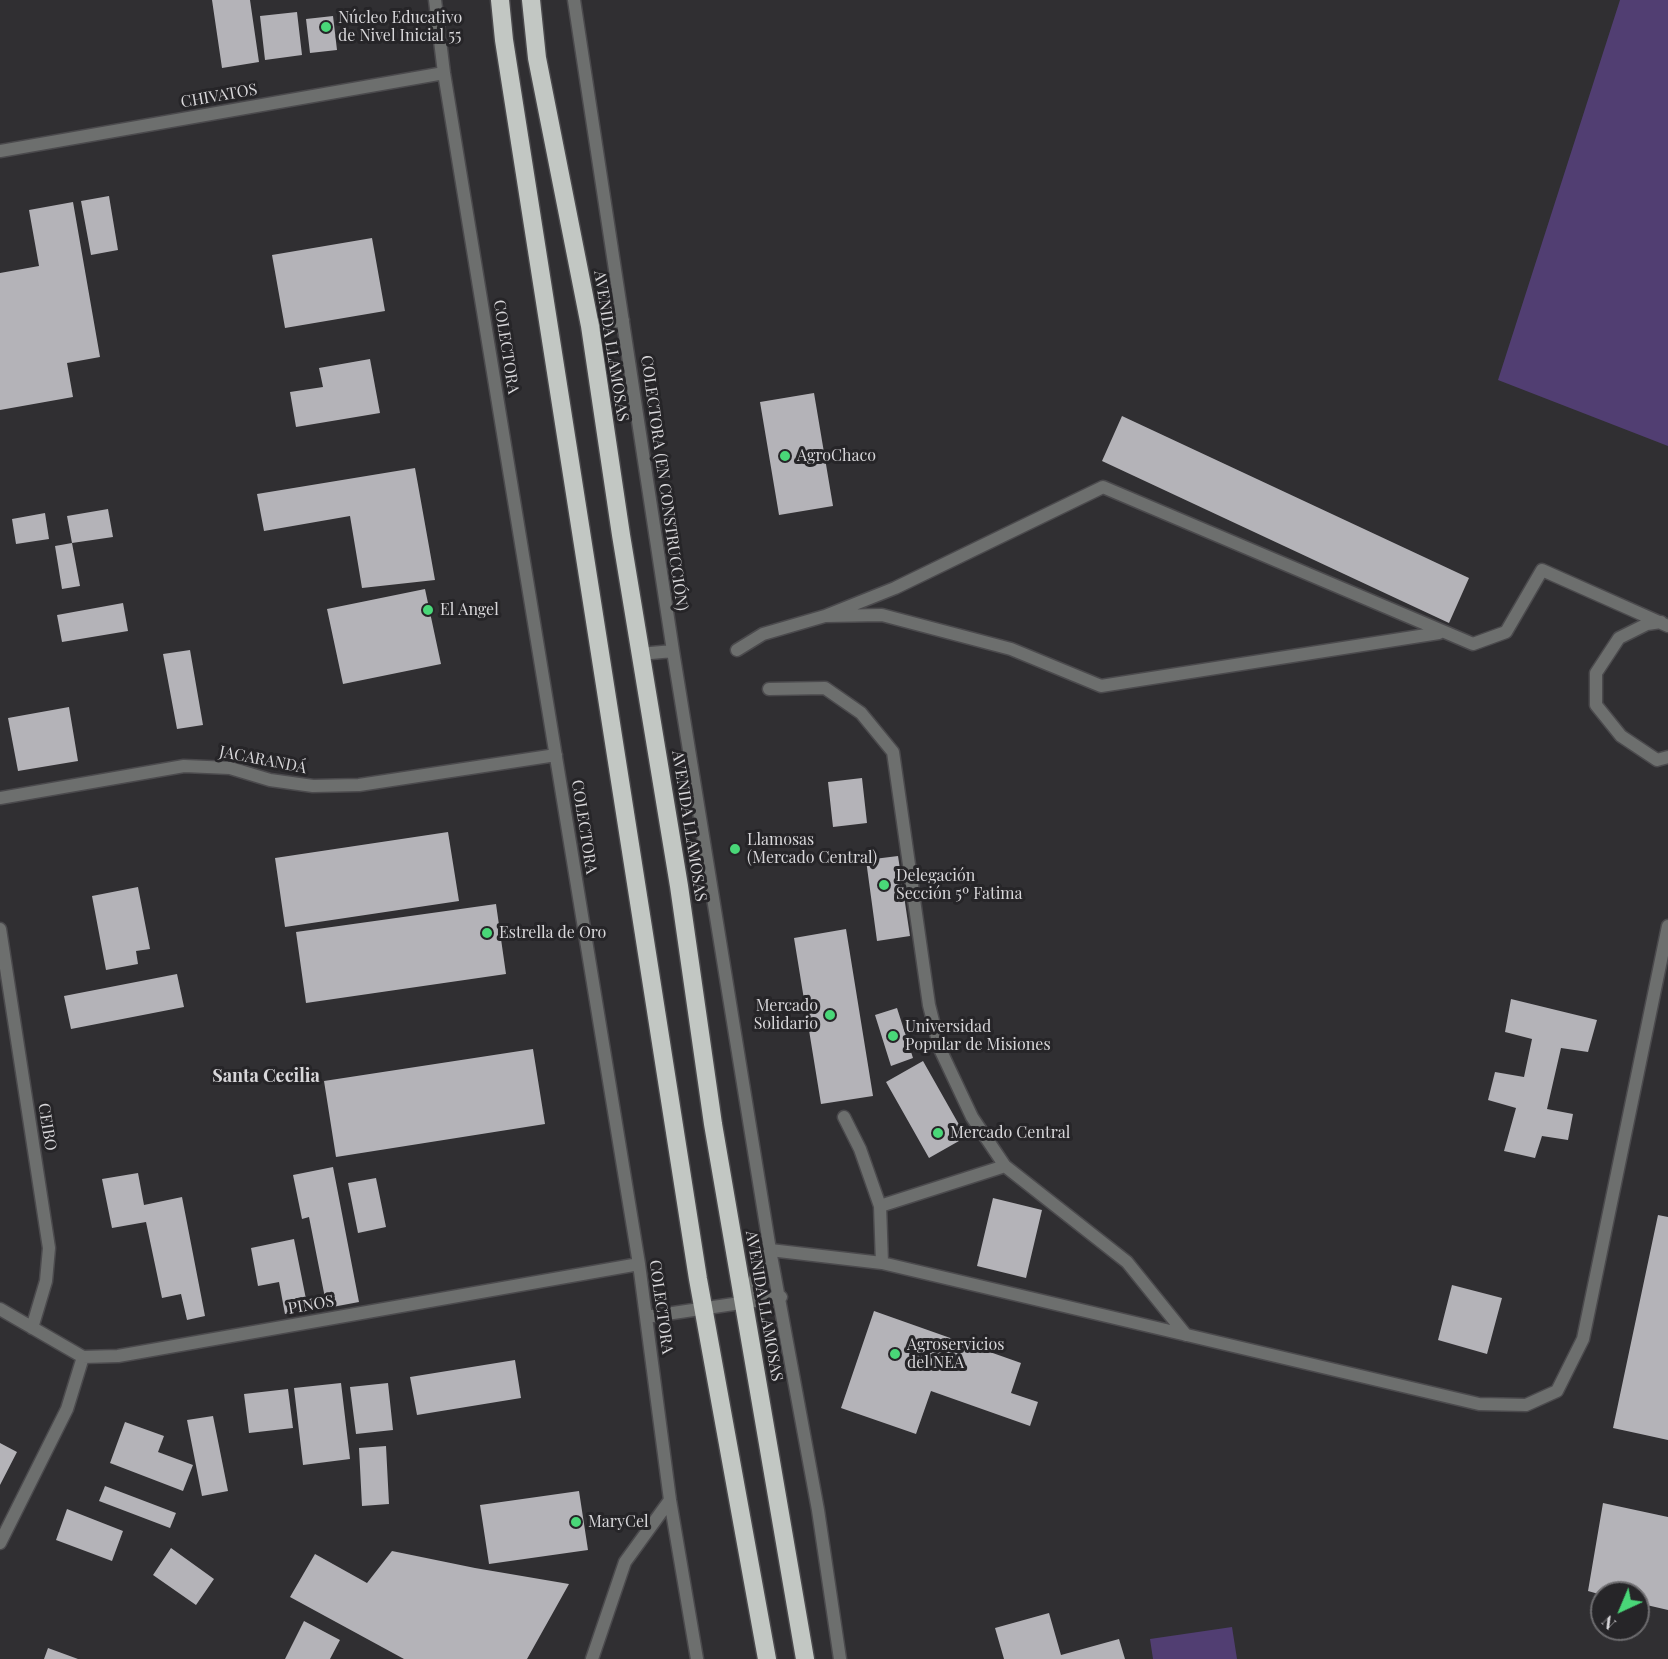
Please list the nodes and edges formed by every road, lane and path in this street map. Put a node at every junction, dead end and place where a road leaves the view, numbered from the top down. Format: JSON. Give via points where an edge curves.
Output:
{"nodes":[{"id":1,"x":435,"y":0,"type":"edge"},
{"id":2,"x":500,"y":0,"type":"edge"},
{"id":3,"x":531,"y":0,"type":"edge"},
{"id":4,"x":574,"y":0,"type":"edge"},
{"id":5,"x":444,"y":73,"type":"junction"},
{"id":6,"x":0,"y":152,"type":"edge"},
{"id":7,"x":623,"y":320,"type":"junction"},
{"id":8,"x":590,"y":326,"type":"junction"},
{"id":9,"x":825,"y":616,"type":"junction"},
{"id":10,"x":1665,"y":624,"type":"edge"},
{"id":11,"x":1439,"y":632,"type":"junction"},
{"id":12,"x":736,"y":650,"type":"dead end"},
{"id":13,"x":673,"y":651,"type":"junction"},
{"id":14,"x":640,"y":654,"type":"junction"},
{"id":15,"x":769,"y":689,"type":"dead end"},
{"id":16,"x":556,"y":755,"type":"junction"},
{"id":17,"x":1668,"y":757,"type":"edge"},
{"id":18,"x":0,"y":798,"type":"edge"},
{"id":19,"x":1668,"y":926,"type":"edge"},
{"id":20,"x":0,"y":929,"type":"edge"},
{"id":21,"x":844,"y":1117,"type":"dead end"},
{"id":22,"x":1005,"y":1166,"type":"junction"},
{"id":23,"x":880,"y":1206,"type":"junction"},
{"id":24,"x":770,"y":1250,"type":"junction"},
{"id":25,"x":639,"y":1263,"type":"junction"},
{"id":26,"x":882,"y":1263,"type":"junction"},
{"id":27,"x":780,"y":1297,"type":"junction"},
{"id":28,"x":743,"y":1302,"type":"junction"},
{"id":29,"x":704,"y":1308,"type":"junction"},
{"id":30,"x":0,"y":1309,"type":"edge"},
{"id":31,"x":646,"y":1317,"type":"junction"},
{"id":32,"x":32,"y":1328,"type":"junction"},
{"id":33,"x":1186,"y":1335,"type":"junction"},
{"id":34,"x":83,"y":1357,"type":"junction"},
{"id":35,"x":670,"y":1500,"type":"junction"},
{"id":36,"x":0,"y":1543,"type":"edge"},
{"id":37,"x":592,"y":1659,"type":"edge"},
{"id":38,"x":697,"y":1659,"type":"edge"},
{"id":39,"x":767,"y":1659,"type":"edge"},
{"id":40,"x":805,"y":1659,"type":"edge"},
{"id":41,"x":840,"y":1659,"type":"edge"}],
"edges":[{"from":1,"to":5,"type":"street","name":"COLECTORA"},
{"from":2,"to":29,"type":"highway"},
{"from":3,"to":8,"type":"highway","name":"AVENIDA LLAMOSAS","via":[[537,58]]},
{"from":4,"to":7,"type":"street"},
{"from":5,"to":6,"type":"street","name":"CHIVATOS"},
{"from":5,"to":16,"type":"street","name":"COLECTORA"},
{"from":7,"to":8,"type":"street"},
{"from":7,"to":13,"type":"street","name":"COLECTORA (EN CONSTRUCCIÓN)"},
{"from":8,"to":14,"type":"highway","name":"AVENIDA LLAMOSAS"},
{"from":9,"to":11,"type":"street","via":[[882,615],[1011,649],[1101,686]]},
{"from":9,"to":11,"type":"street","via":[[895,588],[1103,487]]},
{"from":9,"to":12,"type":"street","via":[[763,634]]},
{"from":10,"to":11,"type":"street","via":[[1542,570],[1506,632],[1473,645]]},
{"from":10,"to":17,"type":"street","via":[[1647,624],[1619,638],[1596,673],[1596,705],[1621,736],[1657,760]]},
{"from":13,"to":14,"type":"street"},
{"from":13,"to":24,"type":"street"},
{"from":14,"to":28,"type":"highway","name":"AVENIDA LLAMOSAS"},
{"from":15,"to":22,"type":"street","via":[[825,688],[861,713],[893,752],[929,1005],[939,1049],[972,1117]]},
{"from":16,"to":18,"type":"street","name":"JACARANDÁ","via":[[359,785],[313,786],[270,780],[230,768],[184,766]]},
{"from":16,"to":25,"type":"street","name":"COLECTORA"},
{"from":19,"to":33,"type":"street","via":[[1583,1339],[1557,1391],[1526,1405],[1479,1404]]},
{"from":20,"to":32,"type":"street","name":"CEIBO","via":[[49,1248],[46,1281]]},
{"from":21,"to":23,"type":"street"},
{"from":22,"to":23,"type":"street"},
{"from":22,"to":33,"type":"street","via":[[1127,1262]]},
{"from":23,"to":26,"type":"street"},
{"from":24,"to":26,"type":"street"},
{"from":24,"to":27,"type":"street"},
{"from":24,"to":28,"type":"street"},
{"from":25,"to":31,"type":"street","name":"COLECTORA"},
{"from":25,"to":34,"type":"street","name":"PINOS","via":[[118,1356]]},
{"from":26,"to":33,"type":"street"},
{"from":27,"to":28,"type":"street"},
{"from":27,"to":41,"type":"street"},
{"from":28,"to":29,"type":"street"},
{"from":28,"to":40,"type":"highway","name":"AVENIDA LLAMOSAS"},
{"from":29,"to":31,"type":"street"},
{"from":29,"to":39,"type":"highway"},
{"from":30,"to":32,"type":"street"},
{"from":31,"to":35,"type":"street","name":"COLECTORA"},
{"from":32,"to":34,"type":"street"},
{"from":34,"to":36,"type":"street","via":[[67,1409]]},
{"from":35,"to":37,"type":"street","via":[[625,1562]]},
{"from":35,"to":38,"type":"street","name":"COLECTORA"}]}
